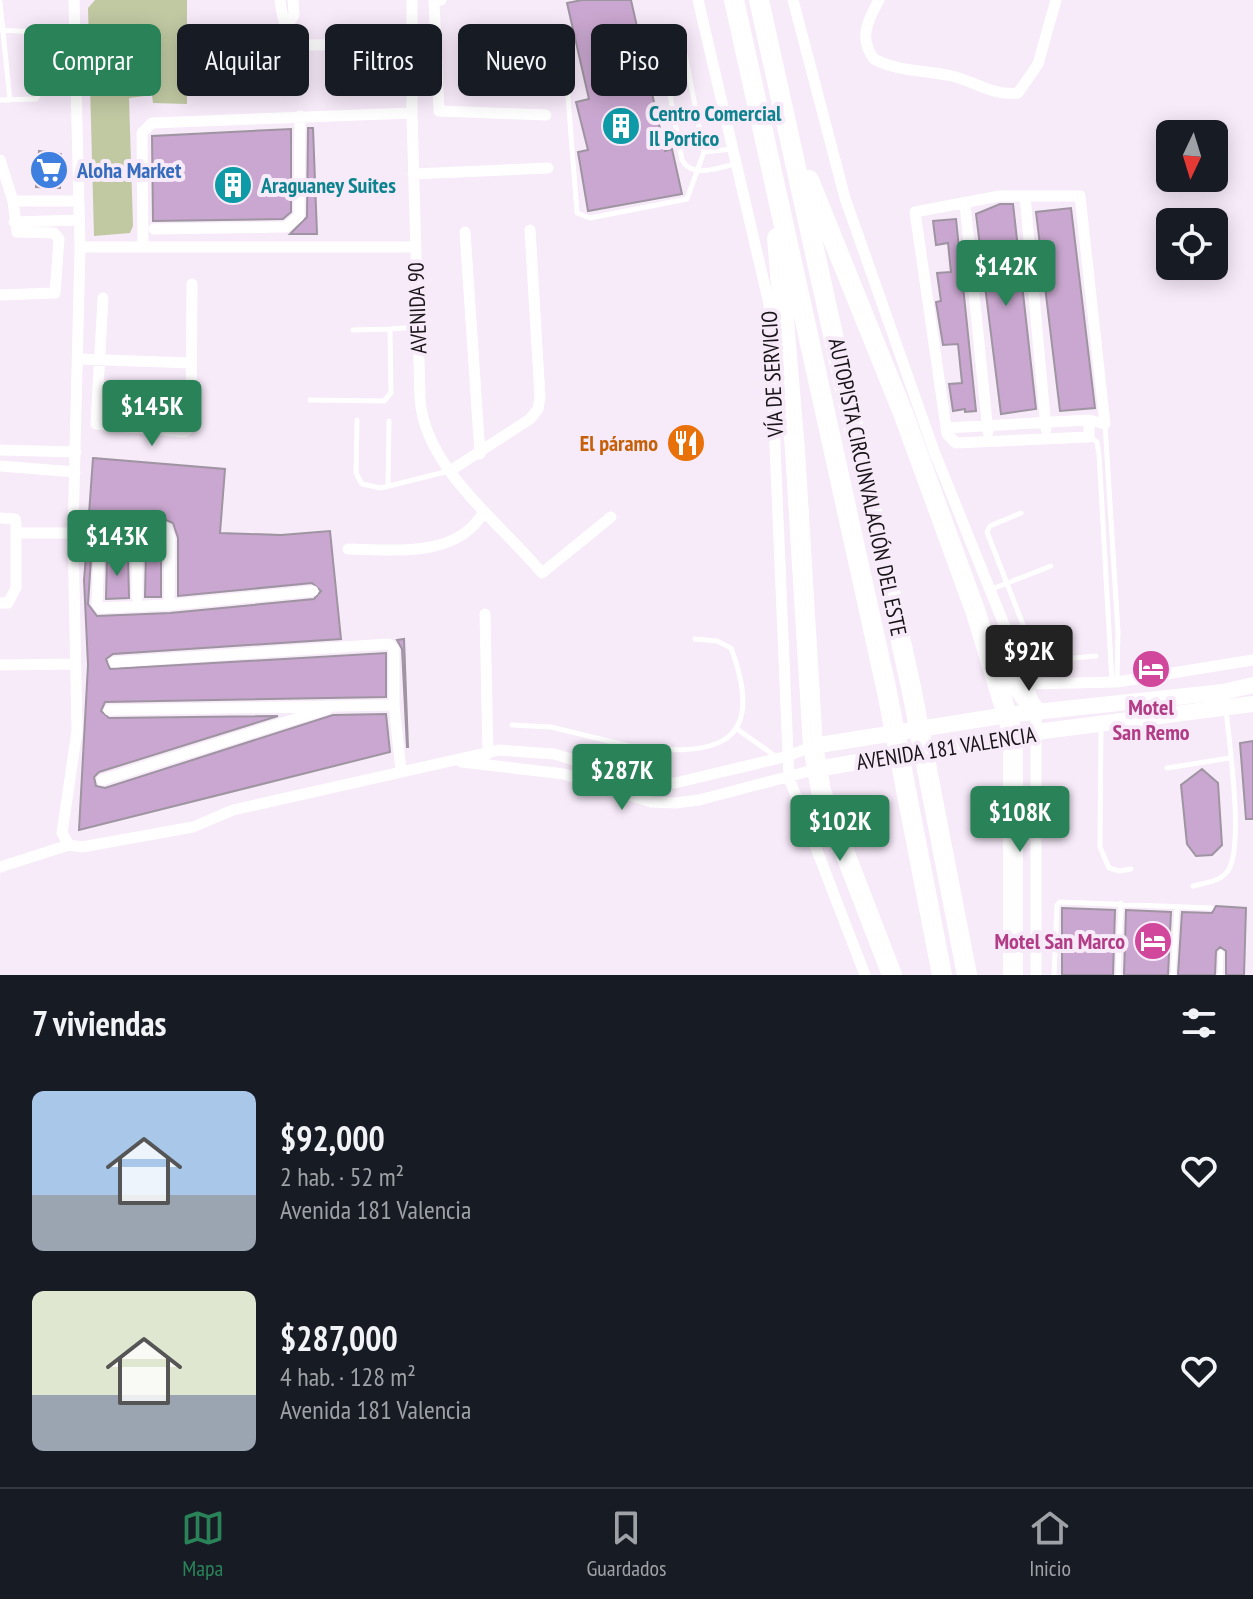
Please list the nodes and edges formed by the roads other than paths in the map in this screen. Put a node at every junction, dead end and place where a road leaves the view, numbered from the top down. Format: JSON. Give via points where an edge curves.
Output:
{"nodes":[{"id":1,"x":74,"y":0,"type":"edge"},
{"id":2,"x":280,"y":0,"type":"edge"},
{"id":3,"x":293,"y":0,"type":"edge"},
{"id":4,"x":412,"y":0,"type":"edge"},
{"id":5,"x":441,"y":0,"type":"edge"},
{"id":6,"x":698,"y":0,"type":"edge"},
{"id":7,"x":734,"y":0,"type":"edge"},
{"id":8,"x":759,"y":0,"type":"edge"},
{"id":9,"x":793,"y":0,"type":"edge"},
{"id":10,"x":879,"y":0,"type":"edge"},
{"id":11,"x":1056,"y":0,"type":"edge"},
{"id":12,"x":0,"y":2,"type":"edge"},
{"id":13,"x":288,"y":24,"type":"joint"},
{"id":14,"x":2,"y":30,"type":"edge"},
{"id":15,"x":568,"y":96,"type":"edge"},
{"id":16,"x":0,"y":100,"type":"edge"},
{"id":17,"x":10,"y":100,"type":"junction"},
{"id":18,"x":412,"y":113,"type":"junction"},
{"id":19,"x":546,"y":115,"type":"dead end"},
{"id":20,"x":300,"y":116,"type":"junction"},
{"id":21,"x":733,"y":148,"type":"junction"},
{"id":22,"x":794,"y":150,"type":"junction"},
{"id":23,"x":704,"y":152,"type":"junction"},
{"id":24,"x":770,"y":157,"type":"junction"},
{"id":25,"x":0,"y":160,"type":"edge"},
{"id":26,"x":736,"y":164,"type":"junction"},
{"id":27,"x":548,"y":168,"type":"dead end"},
{"id":28,"x":694,"y":171,"type":"junction"},
{"id":29,"x":413,"y":174,"type":"junction"},
{"id":30,"x":1025,"y":196,"type":"junction"},
{"id":31,"x":13,"y":201,"type":"junction"},
{"id":32,"x":79,"y":201,"type":"junction"},
{"id":33,"x":965,"y":204,"type":"junction"},
{"id":34,"x":79,"y":220,"type":"junction"},
{"id":35,"x":14,"y":222,"type":"junction"},
{"id":36,"x":154,"y":229,"type":"dead end"},
{"id":37,"x":530,"y":230,"type":"dead end"},
{"id":38,"x":465,"y":232,"type":"dead end"},
{"id":39,"x":143,"y":246,"type":"junction"},
{"id":40,"x":80,"y":247,"type":"junction"},
{"id":41,"x":415,"y":247,"type":"junction"},
{"id":42,"x":192,"y":284,"type":"dead end"},
{"id":43,"x":0,"y":295,"type":"edge"},
{"id":44,"x":103,"y":298,"type":"dead end"},
{"id":45,"x":418,"y":327,"type":"junction"},
{"id":46,"x":390,"y":329,"type":"junction"},
{"id":47,"x":353,"y":330,"type":"dead end"},
{"id":48,"x":78,"y":359,"type":"junction"},
{"id":49,"x":100,"y":361,"type":"junction"},
{"id":50,"x":191,"y":363,"type":"junction"},
{"id":51,"x":310,"y":400,"type":"dead end"},
{"id":52,"x":357,"y":420,"type":"dead end"},
{"id":53,"x":1089,"y":420,"type":"junction"},
{"id":54,"x":389,"y":421,"type":"dead end"},
{"id":55,"x":1046,"y":424,"type":"junction"},
{"id":56,"x":1105,"y":424,"type":"junction"},
{"id":57,"x":988,"y":426,"type":"junction"},
{"id":58,"x":946,"y":428,"type":"junction"},
{"id":59,"x":1046,"y":437,"type":"junction"},
{"id":60,"x":1089,"y":437,"type":"junction"},
{"id":61,"x":989,"y":441,"type":"junction"},
{"id":62,"x":0,"y":450,"type":"edge"},
{"id":63,"x":76,"y":452,"type":"junction"},
{"id":64,"x":480,"y":454,"type":"junction"},
{"id":65,"x":0,"y":466,"type":"edge"},
{"id":66,"x":450,"y":471,"type":"junction"},
{"id":67,"x":75,"y":472,"type":"junction"},
{"id":68,"x":388,"y":486,"type":"junction"},
{"id":69,"x":484,"y":511,"type":"junction"},
{"id":70,"x":1021,"y":513,"type":"dead end"},
{"id":71,"x":611,"y":517,"type":"dead end"},
{"id":72,"x":0,"y":518,"type":"edge"},
{"id":73,"x":73,"y":528,"type":"junction"},
{"id":74,"x":16,"y":533,"type":"junction"},
{"id":75,"x":348,"y":549,"type":"dead end"},
{"id":76,"x":1051,"y":566,"type":"dead end"},
{"id":77,"x":1007,"y":583,"type":"junction"},
{"id":78,"x":991,"y":590,"type":"junction"},
{"id":79,"x":313,"y":591,"type":"dead end"},
{"id":80,"x":137,"y":597,"type":"dead end"},
{"id":81,"x":0,"y":603,"type":"edge"},
{"id":82,"x":168,"y":605,"type":"dead end"},
{"id":83,"x":485,"y":614,"type":"dead end"},
{"id":84,"x":984,"y":638,"type":"junction"},
{"id":85,"x":695,"y":639,"type":"dead end"},
{"id":86,"x":1096,"y":656,"type":"dead end"},
{"id":87,"x":1253,"y":660,"type":"edge"},
{"id":88,"x":114,"y":662,"type":"dead end"},
{"id":89,"x":75,"y":664,"type":"junction"},
{"id":90,"x":0,"y":665,"type":"edge"},
{"id":91,"x":1114,"y":682,"type":"junction"},
{"id":92,"x":1028,"y":684,"type":"junction"},
{"id":93,"x":1253,"y":685,"type":"edge"},
{"id":94,"x":343,"y":704,"type":"junction"},
{"id":95,"x":1253,"y":704,"type":"edge"},
{"id":96,"x":394,"y":705,"type":"junction"},
{"id":97,"x":1226,"y":709,"type":"junction"},
{"id":98,"x":109,"y":710,"type":"dead end"},
{"id":99,"x":1037,"y":722,"type":"junction"},
{"id":100,"x":512,"y":725,"type":"dead end"},
{"id":101,"x":1010,"y":725,"type":"junction"},
{"id":102,"x":1101,"y":725,"type":"junction"},
{"id":103,"x":737,"y":729,"type":"junction"},
{"id":104,"x":629,"y":746,"type":"junction"},
{"id":105,"x":813,"y":746,"type":"junction"},
{"id":106,"x":488,"y":754,"type":"junction"},
{"id":107,"x":783,"y":757,"type":"junction"},
{"id":108,"x":1230,"y":758,"type":"junction"},
{"id":109,"x":454,"y":761,"type":"junction"},
{"id":110,"x":1167,"y":768,"type":"dead end"},
{"id":111,"x":817,"y":769,"type":"junction"},
{"id":112,"x":401,"y":770,"type":"junction"},
{"id":113,"x":617,"y":772,"type":"junction"},
{"id":114,"x":789,"y":778,"type":"junction"},
{"id":115,"x":102,"y":780,"type":"dead end"},
{"id":116,"x":675,"y":783,"type":"junction"},
{"id":117,"x":675,"y":803,"type":"junction"},
{"id":118,"x":69,"y":845,"type":"junction"},
{"id":119,"x":0,"y":867,"type":"edge"},
{"id":120,"x":1131,"y":869,"type":"dead end"},
{"id":121,"x":1193,"y":886,"type":"dead end"},
{"id":122,"x":1121,"y":903,"type":"junction"},
{"id":123,"x":1177,"y":907,"type":"junction"},
{"id":124,"x":1211,"y":908,"type":"dead end"},
{"id":125,"x":1221,"y":952,"type":"dead end"},
{"id":126,"x":865,"y":975,"type":"edge"},
{"id":127,"x":892,"y":975,"type":"edge"},
{"id":128,"x":942,"y":975,"type":"edge"},
{"id":129,"x":967,"y":975,"type":"edge"},
{"id":130,"x":1013,"y":975,"type":"edge"},
{"id":131,"x":1036,"y":975,"type":"edge"},
{"id":132,"x":1054,"y":975,"type":"edge"},
{"id":133,"x":1118,"y":975,"type":"edge"},
{"id":134,"x":1173,"y":975,"type":"edge"},
{"id":135,"x":1220,"y":975,"type":"edge"}],
"edges":[{"from":1,"to":32,"type":"street"},
{"from":2,"to":13,"type":"street"},
{"from":3,"to":13,"type":"street","via":[[294,15]]},
{"from":4,"to":18,"type":"street","name":"AVENIDA 90"},
{"from":5,"to":19,"type":"street","via":[[434,1],[439,111]]},
{"from":6,"to":21,"type":"street","name":"VÍA DE SERVICIO"},
{"from":7,"to":24,"type":"highway","name":"AUTOPISTA CIRCUNVALACIÓN DEL ESTE"},
{"from":8,"to":22,"type":"highway","name":"AUTOPISTA CIRCUNVALACIÓN DEL ESTE"},
{"from":9,"to":78,"type":"street","via":[[845,198],[934,451]]},
{"from":10,"to":11,"type":"street","via":[[865,38],[874,59],[1005,94],[1018,93],[1038,64]]},
{"from":12,"to":14,"type":"lane"},
{"from":14,"to":17,"type":"lane"},
{"from":14,"to":17,"type":"lane","via":[[31,30],[39,37],[39,95]]},
{"from":15,"to":28,"type":"lane","via":[[577,213],[590,218],[679,203],[691,192]]},
{"from":16,"to":17,"type":"lane"},
{"from":18,"to":20,"type":"street"},
{"from":18,"to":29,"type":"street","name":"AVENIDA 90"},
{"from":20,"to":36,"type":"street","via":[[299,216],[293,223]]},
{"from":20,"to":39,"type":"street","via":[[165,121],[146,127]]},
{"from":21,"to":23,"type":"lane"},
{"from":21,"to":26,"type":"street","name":"VÍA DE SERVICIO"},
{"from":22,"to":84,"type":"highway","via":[[897,398]]},
{"from":22,"to":129,"type":"highway","name":"AUTOPISTA CIRCUNVALACIÓN DEL ESTE","via":[[911,687]]},
{"from":23,"to":28,"type":"lane"},
{"from":23,"to":28,"type":"lane","via":[[682,47],[666,46],[663,57],[682,160]]},
{"from":24,"to":105,"type":"highway"},
{"from":24,"to":128,"type":"highway","name":"AUTOPISTA CIRCUNVALACIÓN DEL ESTE","via":[[887,692]]},
{"from":25,"to":31,"type":"street"},
{"from":26,"to":28,"type":"lane"},
{"from":26,"to":107,"type":"street","name":"VÍA DE SERVICIO","via":[[769,304]]},
{"from":27,"to":29,"type":"street"},
{"from":29,"to":41,"type":"street","name":"AVENIDA 90"},
{"from":30,"to":33,"type":"street"},
{"from":30,"to":55,"type":"street"},
{"from":30,"to":56,"type":"street","via":[[1080,196]]},
{"from":31,"to":32,"type":"street"},
{"from":31,"to":35,"type":"street"},
{"from":32,"to":34,"type":"street"},
{"from":33,"to":57,"type":"street"},
{"from":33,"to":58,"type":"street","via":[[915,212]]},
{"from":34,"to":35,"type":"street"},
{"from":34,"to":40,"type":"street"},
{"from":35,"to":43,"type":"street","via":[[17,232],[58,234],[56,289],[49,296]]},
{"from":37,"to":64,"type":"street","via":[[538,409]]},
{"from":38,"to":64,"type":"street"},
{"from":39,"to":40,"type":"street"},
{"from":39,"to":41,"type":"street"},
{"from":40,"to":48,"type":"street"},
{"from":41,"to":45,"type":"street","name":"AVENIDA 90"},
{"from":42,"to":50,"type":"street"},
{"from":44,"to":49,"type":"street"},
{"from":45,"to":46,"type":"lane"},
{"from":45,"to":66,"type":"street","name":"AVENIDA 90","via":[[421,414]]},
{"from":46,"to":47,"type":"lane"},
{"from":46,"to":51,"type":"lane","via":[[389,397]]},
{"from":48,"to":49,"type":"street"},
{"from":48,"to":63,"type":"street"},
{"from":49,"to":50,"type":"street"},
{"from":49,"to":50,"type":"street","via":[[96,424],[184,432],[191,426]]},
{"from":52,"to":68,"type":"lane","via":[[358,477],[370,487]]},
{"from":53,"to":55,"type":"street"},
{"from":53,"to":56,"type":"street"},
{"from":53,"to":60,"type":"street"},
{"from":54,"to":68,"type":"lane"},
{"from":55,"to":57,"type":"street"},
{"from":55,"to":59,"type":"street"},
{"from":56,"to":91,"type":"lane","via":[[1118,632]]},
{"from":57,"to":58,"type":"street"},
{"from":57,"to":61,"type":"street"},
{"from":58,"to":61,"type":"street","via":[[956,443]]},
{"from":59,"to":60,"type":"street"},
{"from":59,"to":61,"type":"street"},
{"from":60,"to":91,"type":"lane","via":[[1097,442],[1099,454]]},
{"from":62,"to":63,"type":"street"},
{"from":63,"to":67,"type":"street"},
{"from":64,"to":66,"type":"street"},
{"from":65,"to":67,"type":"street"},
{"from":66,"to":68,"type":"lane"},
{"from":66,"to":69,"type":"street","name":"AVENIDA 90"},
{"from":67,"to":73,"type":"street"},
{"from":69,"to":71,"type":"street","name":"AVENIDA 90","via":[[542,573]]},
{"from":69,"to":75,"type":"street","via":[[475,529],[444,544],[410,550]]},
{"from":70,"to":77,"type":"lane","via":[[987,532]]},
{"from":72,"to":74,"type":"street","via":[[15,519]]},
{"from":73,"to":74,"type":"street"},
{"from":73,"to":79,"type":"street","via":[[153,523],[165,527],[170,538],[169,605]]},
{"from":73,"to":89,"type":"street"},
{"from":74,"to":81,"type":"street","via":[[14,597]]},
{"from":76,"to":77,"type":"lane"},
{"from":77,"to":78,"type":"lane"},
{"from":77,"to":86,"type":"lane","via":[[1038,658]]},
{"from":78,"to":92,"type":"street"},
{"from":80,"to":82,"type":"street","via":[[137,549],[103,546],[100,608]]},
{"from":83,"to":106,"type":"street"},
{"from":84,"to":99,"type":"highway"},
{"from":84,"to":101,"type":"highway"},
{"from":85,"to":103,"type":"lane","via":[[731,648],[741,699]]},
{"from":87,"to":91,"type":"street"},
{"from":88,"to":96,"type":"street","via":[[389,644],[394,649]]},
{"from":89,"to":90,"type":"street"},
{"from":89,"to":118,"type":"street","via":[[77,731],[62,833]]},
{"from":91,"to":92,"type":"street"},
{"from":92,"to":99,"type":"street"},
{"from":93,"to":99,"type":"street","name":"AVENIDA 181 VALENCIA"},
{"from":94,"to":96,"type":"street"},
{"from":94,"to":98,"type":"street"},
{"from":94,"to":115,"type":"street"},
{"from":95,"to":97,"type":"street","name":"AVENIDA 181 VALENCIA"},
{"from":96,"to":112,"type":"street"},
{"from":97,"to":102,"type":"street","name":"AVENIDA 181 VALENCIA"},
{"from":97,"to":108,"type":"lane"},
{"from":99,"to":101,"type":"street","name":"AVENIDA 181 VALENCIA"},
{"from":99,"to":102,"type":"street","name":"AVENIDA 181 VALENCIA"},
{"from":99,"to":131,"type":"street"},
{"from":100,"to":104,"type":"lane","via":[[551,727]]},
{"from":101,"to":105,"type":"street","name":"AVENIDA 181 VALENCIA"},
{"from":101,"to":111,"type":"street","name":"AVENIDA 181 VALENCIA"},
{"from":101,"to":130,"type":"highway"},
{"from":102,"to":120,"type":"lane","via":[[1100,847],[1109,868]]},
{"from":103,"to":104,"type":"lane","via":[[707,749],[669,752]]},
{"from":103,"to":107,"type":"lane"},
{"from":104,"to":113,"type":"lane"},
{"from":105,"to":107,"type":"street","name":"AVENIDA 181 VALENCIA"},
{"from":105,"to":111,"type":"highway"},
{"from":106,"to":109,"type":"street","name":"AVENIDA 181 VALENCIA"},
{"from":106,"to":113,"type":"street","name":"AVENIDA 181 VALENCIA","via":[[554,754]]},
{"from":107,"to":114,"type":"street","name":"VÍA DE SERVICIO"},
{"from":107,"to":116,"type":"street","name":"AVENIDA 181 VALENCIA"},
{"from":108,"to":110,"type":"lane"},
{"from":108,"to":121,"type":"lane","via":[[1235,842],[1229,871]]},
{"from":109,"to":112,"type":"street"},
{"from":109,"to":117,"type":"street","name":"AVENIDA 181 VALENCIA","via":[[564,774],[651,802]]},
{"from":111,"to":114,"type":"street","name":"AVENIDA 181 VALENCIA"},
{"from":111,"to":127,"type":"highway"},
{"from":112,"to":118,"type":"street","via":[[233,810],[193,827]]},
{"from":113,"to":116,"type":"street","name":"AVENIDA 181 VALENCIA"},
{"from":114,"to":117,"type":"street","name":"AVENIDA 181 VALENCIA"},
{"from":114,"to":126,"type":"street","name":"VÍA DE SERVICIO"},
{"from":116,"to":117,"type":"street"},
{"from":118,"to":119,"type":"street"},
{"from":122,"to":123,"type":"lane"},
{"from":122,"to":132,"type":"lane","via":[[1068,900],[1057,905]]},
{"from":122,"to":133,"type":"lane"},
{"from":123,"to":124,"type":"lane"},
{"from":123,"to":134,"type":"lane"},
{"from":125,"to":135,"type":"lane"}]}
